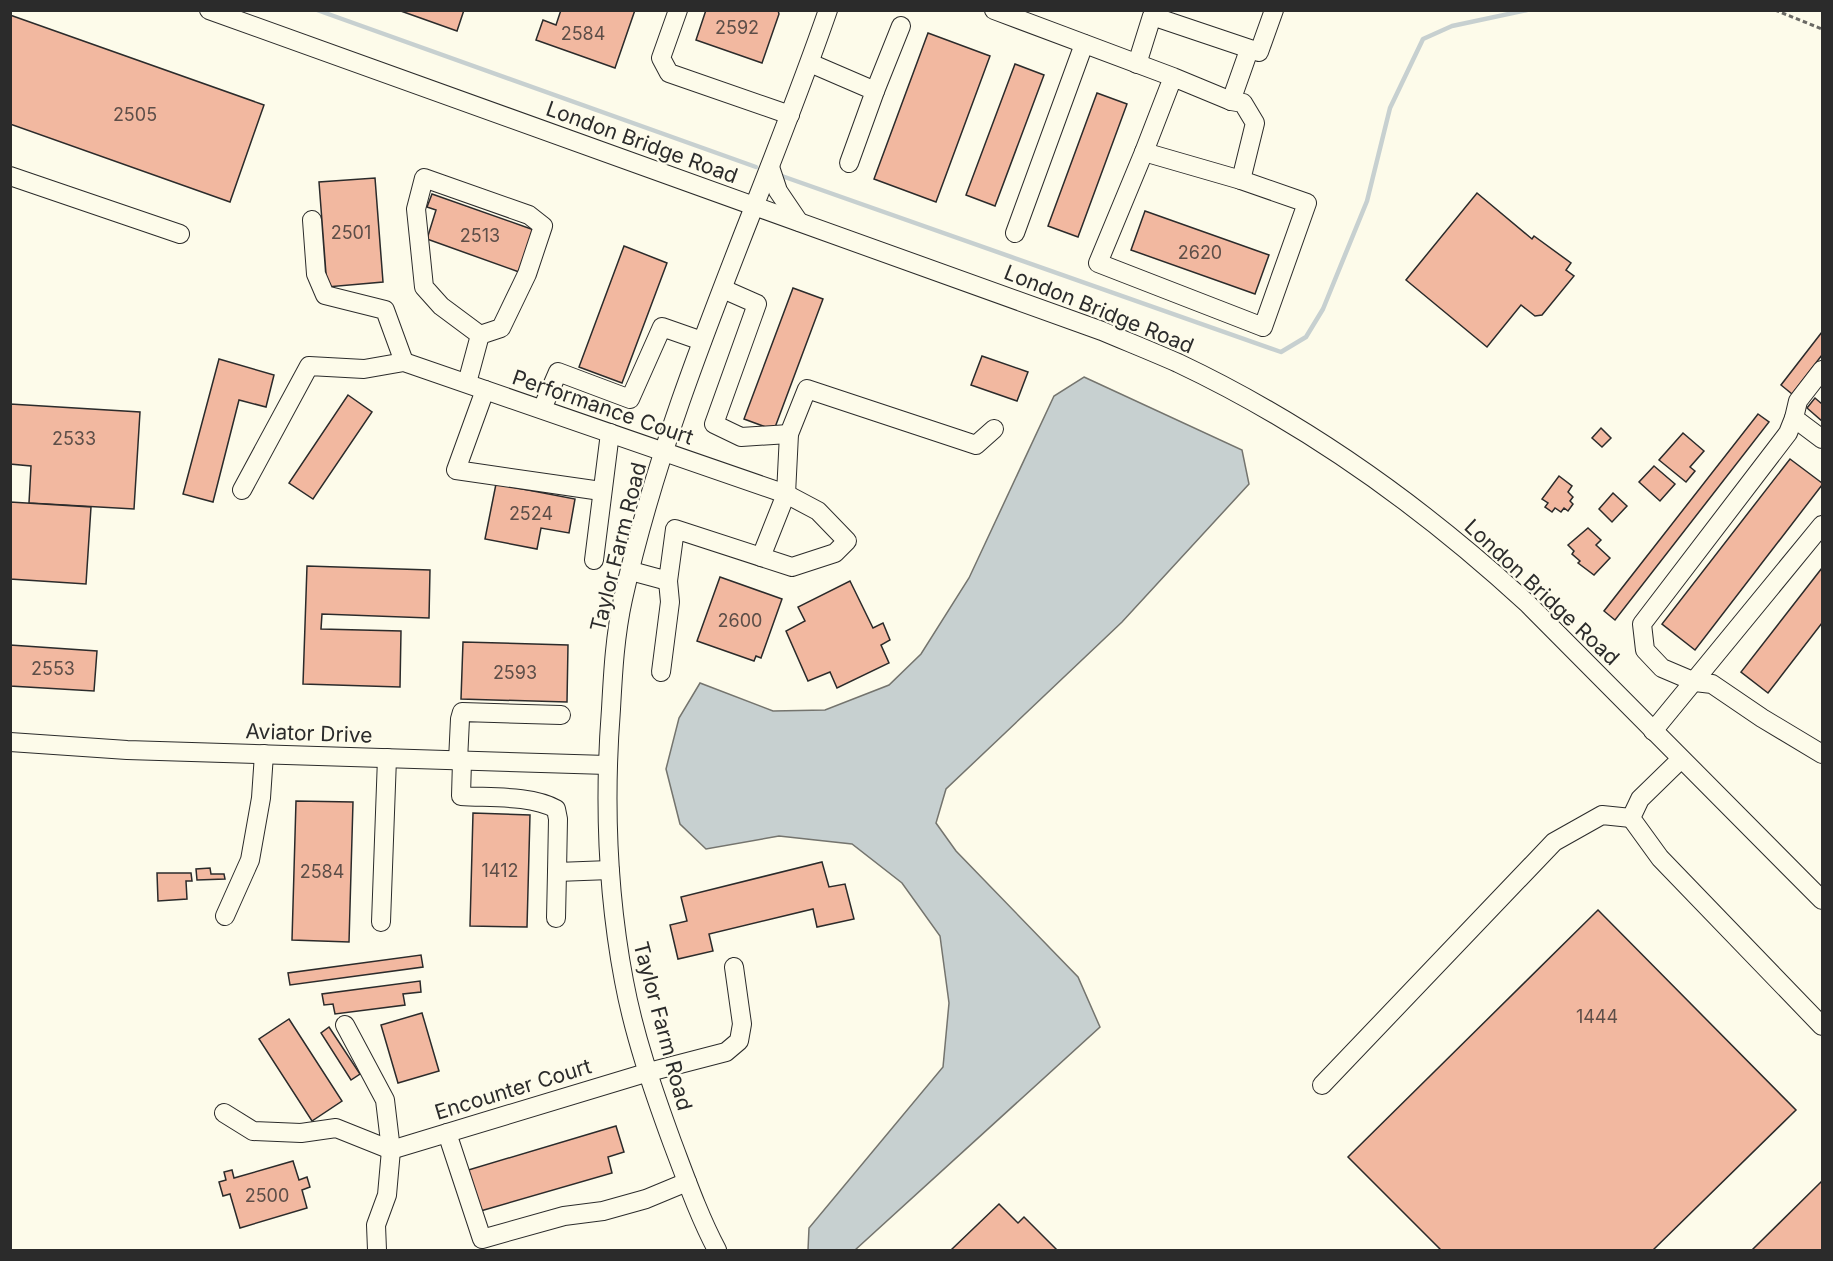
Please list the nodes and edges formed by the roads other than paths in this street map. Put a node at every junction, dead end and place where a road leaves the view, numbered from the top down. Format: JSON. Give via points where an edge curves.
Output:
{"nodes":[{"id":1,"x":209,"y":10,"type":"edge"},
{"id":2,"x":678,"y":10,"type":"edge"},
{"id":3,"x":828,"y":10,"type":"edge"},
{"id":4,"x":994,"y":10,"type":"edge"},
{"id":5,"x":1274,"y":10,"type":"edge"},
{"id":6,"x":1153,"y":13,"type":"edge"},
{"id":7,"x":901,"y":26,"type":"dead end"},
{"id":8,"x":1084,"y":44,"type":"junction"},
{"id":9,"x":1249,"y":50,"type":"junction"},
{"id":10,"x":810,"y":63,"type":"junction"},
{"id":11,"x":1137,"y":64,"type":"junction"},
{"id":12,"x":1173,"y":77,"type":"junction"},
{"id":13,"x":875,"y":91,"type":"junction"},
{"id":14,"x":1232,"y":101,"type":"junction"},
{"id":15,"x":790,"y":115,"type":"junction"},
{"id":16,"x":1144,"y":152,"type":"junction"},
{"id":17,"x":849,"y":164,"type":"dead end"},
{"id":18,"x":770,"y":167,"type":"junction"},
{"id":19,"x":10,"y":176,"type":"edge"},
{"id":20,"x":1240,"y":180,"type":"junction"},
{"id":21,"x":754,"y":207,"type":"junction"},
{"id":22,"x":312,"y":220,"type":"dead end"},
{"id":23,"x":799,"y":222,"type":"junction"},
{"id":24,"x":1016,"y":233,"type":"dead end"},
{"id":25,"x":180,"y":234,"type":"dead end"},
{"id":26,"x":723,"y":289,"type":"junction"},
{"id":27,"x":480,"y":335,"type":"junction"},
{"id":28,"x":702,"y":341,"type":"junction"},
{"id":29,"x":404,"y":362,"type":"junction"},
{"id":30,"x":1820,"y":380,"type":"edge"},
{"id":31,"x":467,"y":383,"type":"junction"},
{"id":32,"x":484,"y":390,"type":"junction"},
{"id":33,"x":542,"y":410,"type":"junction"},
{"id":34,"x":1794,"y":418,"type":"junction"},
{"id":35,"x":994,"y":429,"type":"dead end"},
{"id":36,"x":610,"y":433,"type":"junction"},
{"id":37,"x":789,"y":434,"type":"junction"},
{"id":38,"x":1822,"y":439,"type":"edge"},
{"id":39,"x":664,"y":452,"type":"junction"},
{"id":40,"x":243,"y":490,"type":"dead end"},
{"id":41,"x":601,"y":492,"type":"junction"},
{"id":42,"x":786,"y":494,"type":"junction"},
{"id":43,"x":1822,"y":525,"type":"edge"},
{"id":44,"x":761,"y":557,"type":"junction"},
{"id":45,"x":594,"y":560,"type":"dead end"},
{"id":46,"x":631,"y":571,"type":"junction"},
{"id":47,"x":668,"y":581,"type":"junction"},
{"id":48,"x":661,"y":672,"type":"dead end"},
{"id":49,"x":1695,"y":682,"type":"junction"},
{"id":50,"x":561,"y":715,"type":"dead end"},
{"id":51,"x":1653,"y":731,"type":"junction"},
{"id":52,"x":10,"y":742,"type":"edge"},
{"id":53,"x":264,"y":754,"type":"junction"},
{"id":54,"x":1822,"y":754,"type":"edge"},
{"id":55,"x":387,"y":758,"type":"junction"},
{"id":56,"x":1681,"y":759,"type":"junction"},
{"id":57,"x":460,"y":761,"type":"junction"},
{"id":58,"x":607,"y":765,"type":"junction"},
{"id":59,"x":1631,"y":818,"type":"junction"},
{"id":60,"x":610,"y":870,"type":"junction"},
{"id":61,"x":557,"y":872,"type":"junction"},
{"id":62,"x":1822,"y":900,"type":"edge"},
{"id":63,"x":225,"y":916,"type":"dead end"},
{"id":64,"x":556,"y":918,"type":"dead end"},
{"id":65,"x":381,"y":922,"type":"dead end"},
{"id":66,"x":734,"y":967,"type":"dead end"},
{"id":67,"x":345,"y":1024,"type":"dead end"},
{"id":68,"x":1822,"y":1026,"type":"edge"},
{"id":69,"x":649,"y":1072,"type":"junction"},
{"id":70,"x":1322,"y":1085,"type":"dead end"},
{"id":71,"x":224,"y":1113,"type":"dead end"},
{"id":72,"x":447,"y":1133,"type":"junction"},
{"id":73,"x":391,"y":1150,"type":"junction"},
{"id":74,"x":687,"y":1182,"type":"junction"},
{"id":75,"x":377,"y":1251,"type":"edge"},
{"id":76,"x":717,"y":1251,"type":"edge"}],
"edges":[{"from":1,"to":21,"type":"street","name":"London Bridge Road"},
{"from":2,"to":15,"type":"street","via":[[661,58],[669,73]]},
{"from":3,"to":10,"type":"street","name":"Taylor Farm Road"},
{"from":4,"to":8,"type":"street"},
{"from":5,"to":9,"type":"street","via":[[1259,52]]},
{"from":6,"to":9,"type":"street"},
{"from":6,"to":11,"type":"street"},
{"from":7,"to":13,"type":"street"},
{"from":8,"to":11,"type":"street"},
{"from":8,"to":24,"type":"street"},
{"from":9,"to":14,"type":"street"},
{"from":10,"to":13,"type":"street"},
{"from":10,"to":15,"type":"street","name":"Taylor Farm Road"},
{"from":11,"to":12,"type":"street"},
{"from":12,"to":14,"type":"street"},
{"from":12,"to":16,"type":"street"},
{"from":13,"to":17,"type":"street"},
{"from":14,"to":20,"type":"street","via":[[1243,103],[1255,123]]},
{"from":15,"to":18,"type":"street","name":"Taylor Farm Road"},
{"from":16,"to":20,"type":"street"},
{"from":16,"to":20,"type":"street","via":[[1098,263],[1263,327],[1307,202]]},
{"from":18,"to":21,"type":"street","name":"Taylor Farm Road"},
{"from":18,"to":23,"type":"street","via":[[784,203]]},
{"from":19,"to":25,"type":"street"},
{"from":21,"to":23,"type":"street","name":"London Bridge Road"},
{"from":21,"to":26,"type":"street","name":"Taylor Farm Road"},
{"from":22,"to":29,"type":"street","via":[[316,274],[326,295],[385,310]]},
{"from":23,"to":51,"type":"street","name":"London Bridge Road","via":[[1102,331],[1178,363],[1281,418],[1368,473],[1464,547],[1528,604]]},
{"from":26,"to":28,"type":"street","name":"Taylor Farm Road"},
{"from":26,"to":37,"type":"street","via":[[758,304],[714,424],[741,437]]},
{"from":27,"to":27,"type":"street","via":[[501,328],[527,274],[543,226],[529,215],[424,178],[416,209],[424,287],[441,306]]},
{"from":27,"to":31,"type":"street"},
{"from":28,"to":33,"type":"street","via":[[662,327],[630,399],[558,372]]},
{"from":28,"to":39,"type":"street","name":"Taylor Farm Road"},
{"from":29,"to":31,"type":"street","name":"Performance Court"},
{"from":29,"to":40,"type":"street","via":[[364,369],[309,366]]},
{"from":30,"to":34,"type":"street","via":[[1798,401]]},
{"from":31,"to":32,"type":"street","name":"Performance Court"},
{"from":32,"to":33,"type":"street","name":"Performance Court"},
{"from":32,"to":41,"type":"street","via":[[456,470]]},
{"from":33,"to":36,"type":"street","name":"Performance Court"},
{"from":34,"to":38,"type":"street"},
{"from":34,"to":49,"type":"street","via":[[1788,433],[1642,624],[1645,650],[1662,668]]},
{"from":35,"to":37,"type":"street","via":[[976,445],[807,388]]},
{"from":36,"to":39,"type":"street","name":"Performance Court"},
{"from":36,"to":41,"type":"street"},
{"from":37,"to":42,"type":"street"},
{"from":39,"to":42,"type":"street","name":"Performance Court"},
{"from":39,"to":46,"type":"street","name":"Taylor Farm Road"},
{"from":41,"to":45,"type":"street"},
{"from":42,"to":44,"type":"street"},
{"from":42,"to":44,"type":"street","name":"Performance Court","via":[[818,511],[847,541],[835,553],[792,567]]},
{"from":43,"to":49,"type":"street"},
{"from":44,"to":47,"type":"street","via":[[675,530]]},
{"from":46,"to":47,"type":"street"},
{"from":46,"to":58,"type":"street","name":"Taylor Farm Road","via":[[614,662]]},
{"from":47,"to":48,"type":"street","via":[[670,602]]},
{"from":49,"to":51,"type":"street"},
{"from":49,"to":54,"type":"street","via":[[1712,684]]},
{"from":50,"to":57,"type":"street","via":[[462,712]]},
{"from":51,"to":56,"type":"street","name":"London Bridge Road"},
{"from":52,"to":53,"type":"street","name":"Aviator Drive"},
{"from":53,"to":55,"type":"street","name":"Aviator Drive"},
{"from":53,"to":63,"type":"street","via":[[250,860]]},
{"from":55,"to":57,"type":"street","name":"Aviator Drive"},
{"from":55,"to":65,"type":"street"},
{"from":56,"to":59,"type":"street","via":[[1640,800]]},
{"from":56,"to":62,"type":"street","name":"London Bridge Road"},
{"from":57,"to":58,"type":"street","name":"Aviator Drive"},
{"from":57,"to":61,"type":"street","via":[[461,796],[529,800],[556,809]]},
{"from":58,"to":60,"type":"street","name":"Taylor Farm Road"},
{"from":59,"to":68,"type":"street","via":[[1660,858]]},
{"from":59,"to":70,"type":"street","via":[[1602,815],[1554,842]]},
{"from":60,"to":61,"type":"street"},
{"from":60,"to":69,"type":"street","name":"Taylor Farm Road","via":[[624,983]]},
{"from":61,"to":64,"type":"street"},
{"from":66,"to":69,"type":"street","name":"Encounter Court","via":[[742,1024],[739,1041],[726,1052]]},
{"from":67,"to":73,"type":"street","via":[[385,1100]]},
{"from":69,"to":72,"type":"street","name":"Encounter Court"},
{"from":69,"to":74,"type":"street","name":"Taylor Farm Road"},
{"from":71,"to":73,"type":"street","via":[[253,1131],[301,1133],[336,1128]]},
{"from":72,"to":73,"type":"street","name":"Encounter Court"},
{"from":72,"to":74,"type":"street","via":[[482,1239],[564,1216],[603,1211]]},
{"from":73,"to":75,"type":"street","via":[[387,1194],[376,1225]]},
{"from":74,"to":76,"type":"street","name":"Taylor Farm Road"}]}
